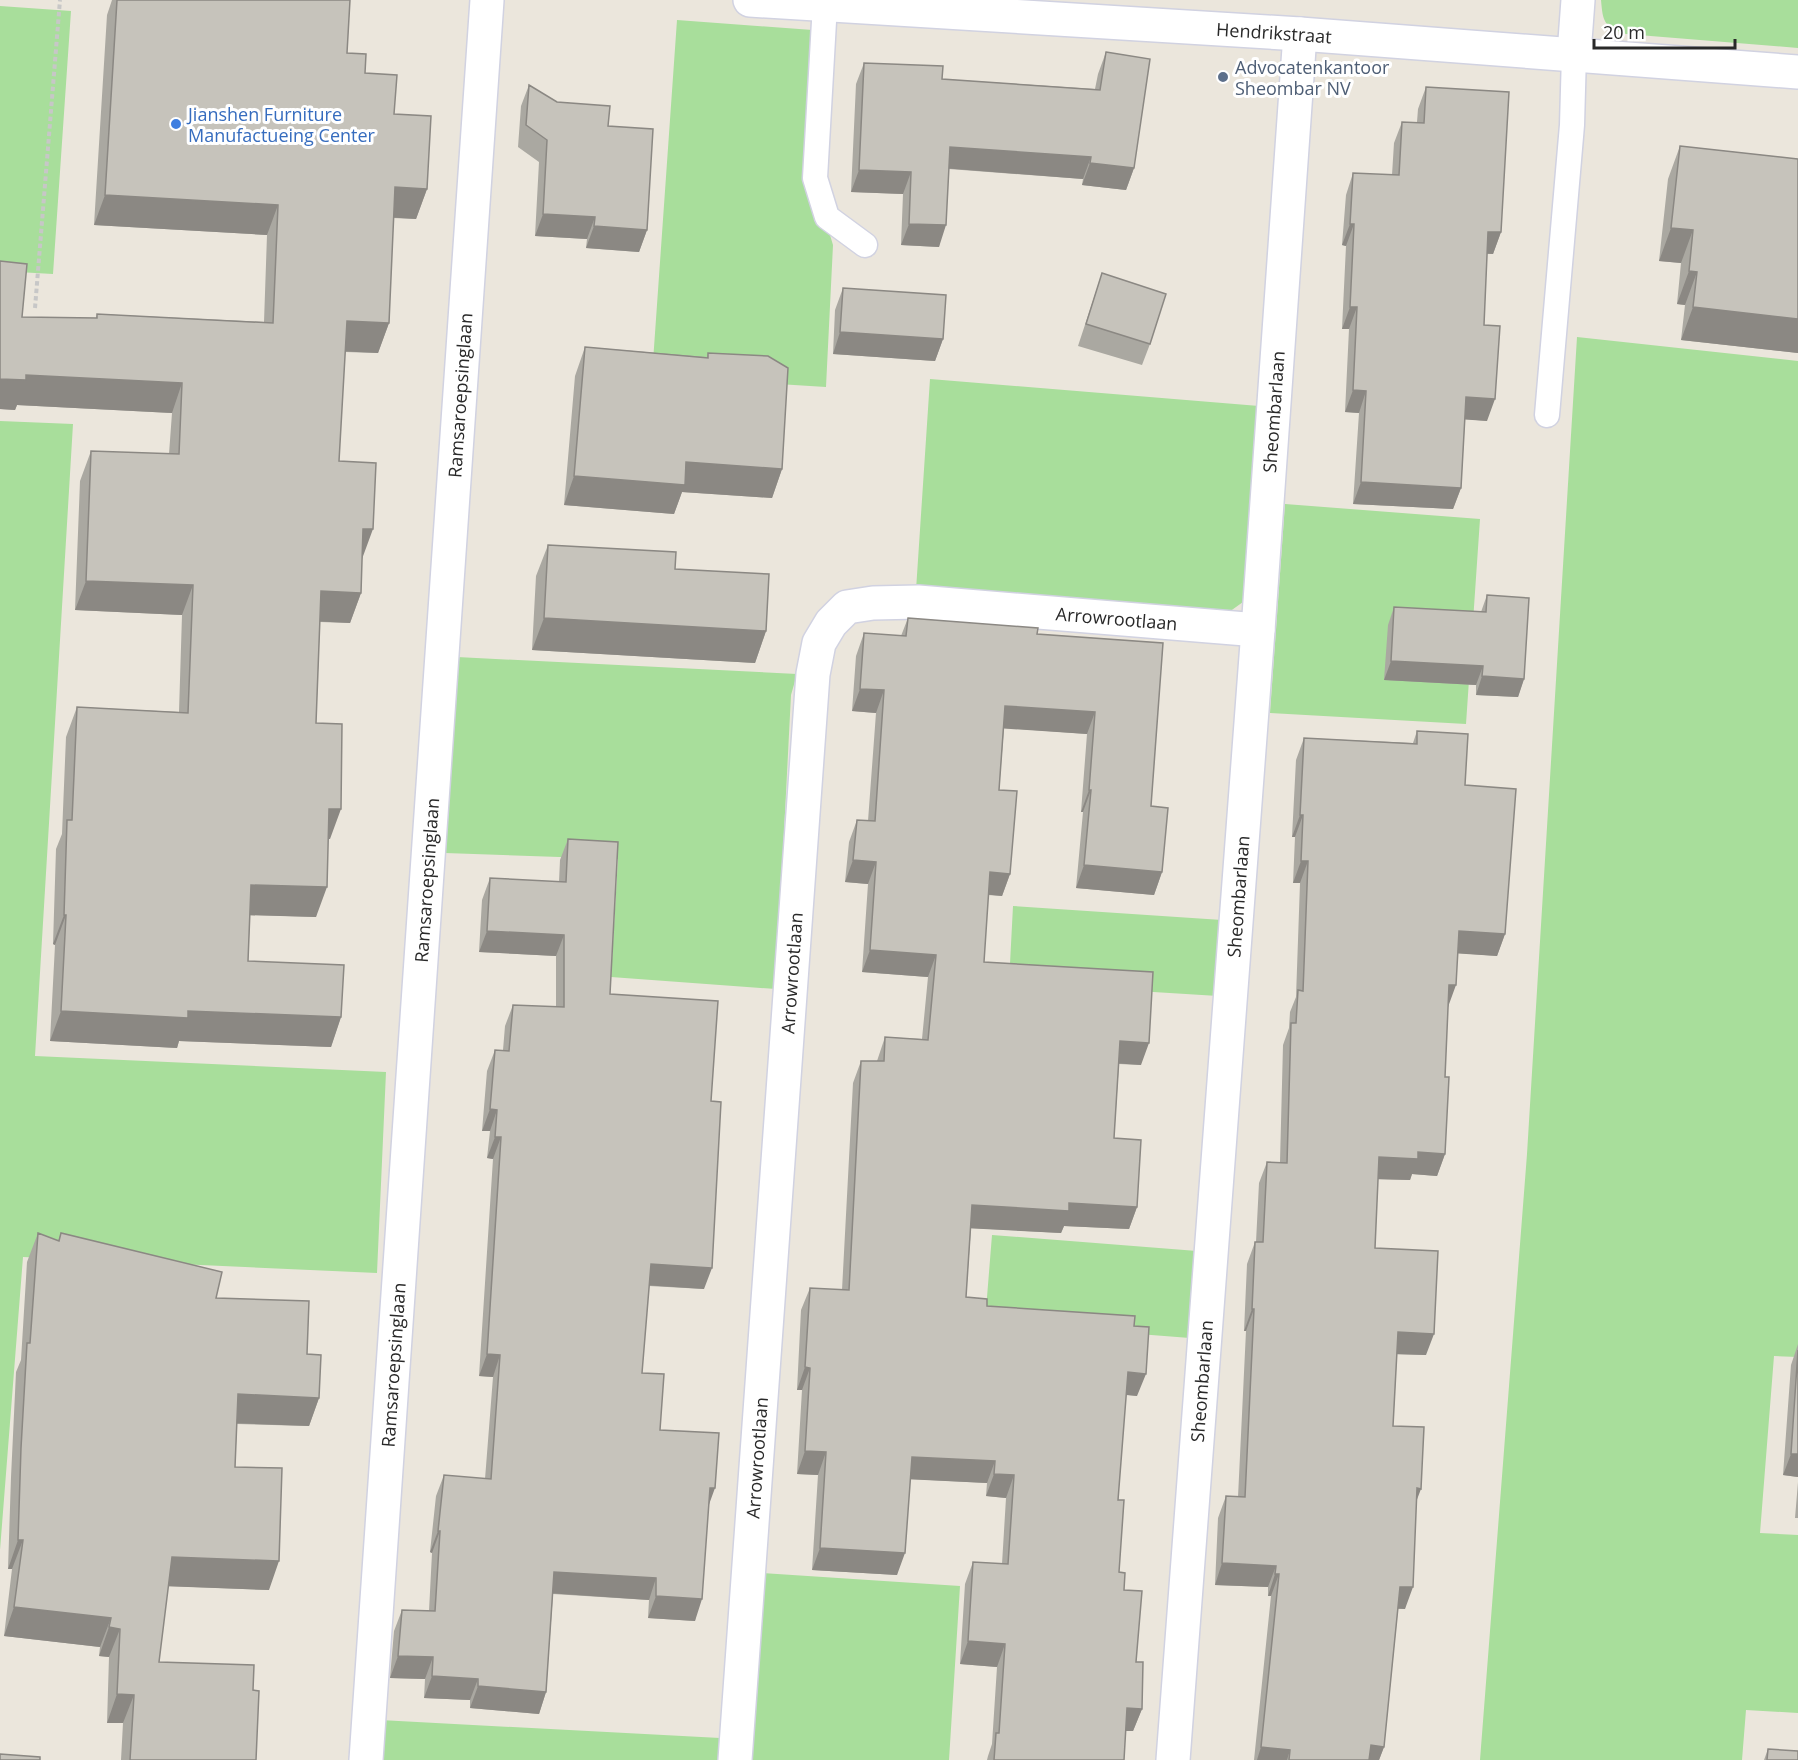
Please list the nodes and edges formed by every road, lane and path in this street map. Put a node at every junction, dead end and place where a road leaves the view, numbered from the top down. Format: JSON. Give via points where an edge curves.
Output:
{"nodes":[{"id":1,"x":60,"y":0,"type":"edge"},
{"id":2,"x":487,"y":0,"type":"edge"},
{"id":3,"x":750,"y":0,"type":"edge"},
{"id":4,"x":1578,"y":0,"type":"edge"},
{"id":5,"x":825,"y":4,"type":"junction"},
{"id":6,"x":1299,"y":34,"type":"junction"},
{"id":7,"x":1574,"y":54,"type":"junction"},
{"id":8,"x":1798,"y":72,"type":"edge"},
{"id":9,"x":865,"y":245,"type":"dead end"},
{"id":10,"x":35,"y":309,"type":"dead end"},
{"id":11,"x":1547,"y":415,"type":"dead end"},
{"id":12,"x":1258,"y":630,"type":"junction"},
{"id":13,"x":366,"y":1760,"type":"edge"},
{"id":14,"x":735,"y":1760,"type":"edge"},
{"id":15,"x":1173,"y":1760,"type":"edge"}],
"edges":[{"from":1,"to":10,"type":"path"},
{"from":2,"to":13,"type":"street","name":"Ramsaroepsinglaan"},
{"from":3,"to":5,"type":"street","name":"Hendrikstraat"},
{"from":4,"to":7,"type":"street"},
{"from":5,"to":6,"type":"street","name":"Hendrikstraat"},
{"from":5,"to":9,"type":"lane","via":[[815,178],[827,217]]},
{"from":6,"to":7,"type":"street","name":"Hendrikstraat"},
{"from":6,"to":12,"type":"street","name":"Sheombarlaan"},
{"from":7,"to":8,"type":"street","name":"Hendrikstraat"},
{"from":7,"to":11,"type":"lane","via":[[1572,125]]},
{"from":12,"to":14,"type":"street","name":"Arrowrootlaan","via":[[918,602],[873,603],[847,607],[819,643],[813,674]]},
{"from":12,"to":15,"type":"street","name":"Sheombarlaan"}]}
